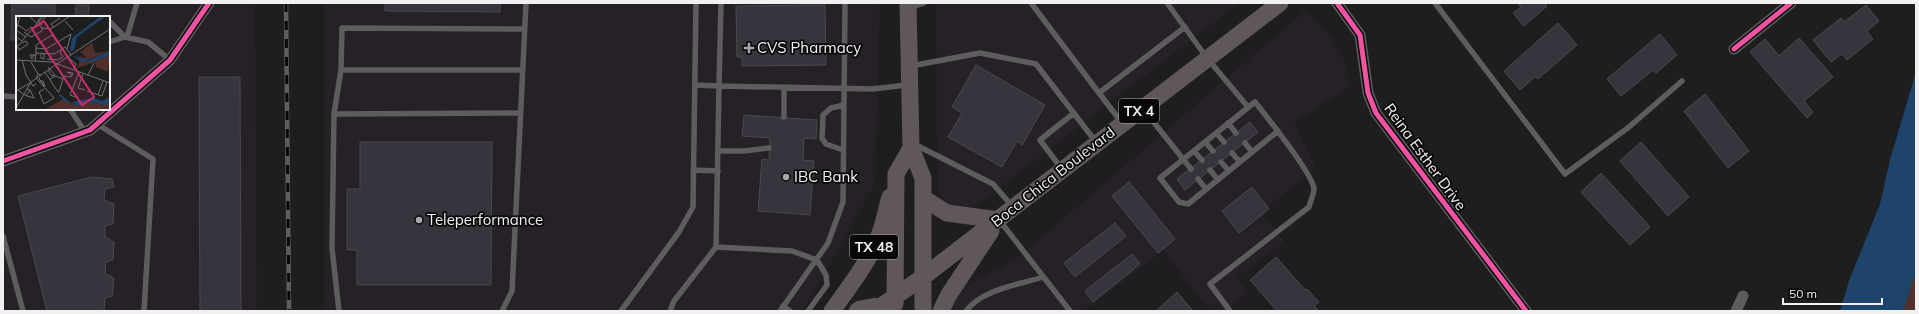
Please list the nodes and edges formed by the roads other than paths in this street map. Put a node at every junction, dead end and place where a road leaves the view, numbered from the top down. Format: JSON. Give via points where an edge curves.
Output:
{"nodes":[{"id":1,"x":137,"y":3,"type":"edge"},
{"id":2,"x":208,"y":3,"type":"edge"},
{"id":3,"x":526,"y":3,"type":"edge"},
{"id":4,"x":696,"y":3,"type":"edge"},
{"id":5,"x":721,"y":3,"type":"edge"},
{"id":6,"x":844,"y":3,"type":"edge"},
{"id":7,"x":1031,"y":3,"type":"edge"},
{"id":8,"x":1167,"y":3,"type":"edge"},
{"id":9,"x":1280,"y":3,"type":"edge"},
{"id":10,"x":1336,"y":3,"type":"edge"},
{"id":11,"x":1435,"y":3,"type":"edge"},
{"id":12,"x":1791,"y":3,"type":"edge"},
{"id":13,"x":914,"y":5,"type":"edge"},
{"id":14,"x":110,"y":21,"type":"edge"},
{"id":15,"x":1185,"y":27,"type":"junction"},
{"id":16,"x":524,"y":28,"type":"junction"},
{"id":17,"x":126,"y":37,"type":"junction"},
{"id":18,"x":110,"y":42,"type":"edge"},
{"id":19,"x":1734,"y":49,"type":"dead end"},
{"id":20,"x":1207,"y":58,"type":"junction"},
{"id":21,"x":170,"y":60,"type":"junction"},
{"id":22,"x":909,"y":66,"type":"junction"},
{"id":23,"x":341,"y":70,"type":"junction"},
{"id":24,"x":522,"y":70,"type":"junction"},
{"id":25,"x":1682,"y":81,"type":"dead end"},
{"id":26,"x":910,"y":84,"type":"junction"},
{"id":27,"x":695,"y":85,"type":"junction"},
{"id":28,"x":719,"y":86,"type":"junction"},
{"id":29,"x":784,"y":88,"type":"junction"},
{"id":30,"x":844,"y":89,"type":"junction"},
{"id":31,"x":1099,"y":93,"type":"junction"},
{"id":32,"x":3,"y":96,"type":"edge"},
{"id":33,"x":16,"y":97,"type":"edge"},
{"id":34,"x":844,"y":105,"type":"junction"},
{"id":35,"x":1248,"y":107,"type":"junction"},
{"id":36,"x":1143,"y":108,"type":"junction"},
{"id":37,"x":71,"y":110,"type":"edge"},
{"id":38,"x":520,"y":113,"type":"junction"},
{"id":39,"x":1074,"y":113,"type":"junction"},
{"id":40,"x":334,"y":114,"type":"junction"},
{"id":41,"x":784,"y":117,"type":"dead end"},
{"id":42,"x":1228,"y":123,"type":"junction"},
{"id":43,"x":97,"y":124,"type":"junction"},
{"id":44,"x":1122,"y":124,"type":"junction"},
{"id":45,"x":1278,"y":131,"type":"junction"},
{"id":46,"x":84,"y":132,"type":"junction"},
{"id":47,"x":1216,"y":133,"type":"junction"},
{"id":48,"x":1236,"y":133,"type":"dead end"},
{"id":49,"x":1205,"y":142,"type":"junction"},
{"id":50,"x":1224,"y":142,"type":"dead end"},
{"id":51,"x":1097,"y":143,"type":"junction"},
{"id":52,"x":1245,"y":143,"type":"dead end"},
{"id":53,"x":910,"y":145,"type":"junction"},
{"id":54,"x":770,"y":148,"type":"dead end"},
{"id":55,"x":843,"y":150,"type":"junction"},
{"id":56,"x":718,"y":151,"type":"junction"},
{"id":57,"x":1194,"y":151,"type":"junction"},
{"id":58,"x":1213,"y":151,"type":"dead end"},
{"id":59,"x":1252,"y":152,"type":"junction"},
{"id":60,"x":1232,"y":153,"type":"dead end"},
{"id":61,"x":1184,"y":160,"type":"junction"},
{"id":62,"x":1202,"y":160,"type":"dead end"},
{"id":63,"x":3,"y":161,"type":"edge"},
{"id":64,"x":1221,"y":162,"type":"dead end"},
{"id":65,"x":1240,"y":162,"type":"junction"},
{"id":66,"x":1190,"y":169,"type":"dead end"},
{"id":67,"x":693,"y":170,"type":"junction"},
{"id":68,"x":1062,"y":170,"type":"junction"},
{"id":69,"x":1210,"y":170,"type":"dead end"},
{"id":70,"x":718,"y":171,"type":"junction"},
{"id":71,"x":1228,"y":171,"type":"junction"},
{"id":72,"x":896,"y":174,"type":"junction"},
{"id":73,"x":1198,"y":179,"type":"dead end"},
{"id":74,"x":1218,"y":180,"type":"junction"},
{"id":75,"x":1206,"y":189,"type":"junction"},
{"id":76,"x":923,"y":198,"type":"junction"},
{"id":77,"x":1014,"y":208,"type":"junction"},
{"id":78,"x":999,"y":220,"type":"junction"},
{"id":79,"x":3,"y":236,"type":"edge"},
{"id":80,"x":716,"y":247,"type":"junction"},
{"id":81,"x":817,"y":260,"type":"junction"},
{"id":82,"x":923,"y":277,"type":"junction"},
{"id":83,"x":1044,"y":277,"type":"junction"},
{"id":84,"x":1743,"y":296,"type":"dead end"},
{"id":85,"x":888,"y":306,"type":"edge"},
{"id":86,"x":782,"y":309,"type":"edge"},
{"id":87,"x":23,"y":311,"type":"edge"},
{"id":88,"x":144,"y":311,"type":"edge"},
{"id":89,"x":339,"y":311,"type":"edge"},
{"id":90,"x":502,"y":311,"type":"edge"},
{"id":91,"x":621,"y":311,"type":"edge"},
{"id":92,"x":670,"y":311,"type":"edge"},
{"id":93,"x":790,"y":311,"type":"edge"},
{"id":94,"x":808,"y":311,"type":"edge"},
{"id":95,"x":832,"y":311,"type":"edge"},
{"id":96,"x":857,"y":311,"type":"edge"},
{"id":97,"x":923,"y":311,"type":"edge"},
{"id":98,"x":941,"y":311,"type":"edge"},
{"id":99,"x":966,"y":311,"type":"edge"},
{"id":100,"x":1070,"y":311,"type":"edge"},
{"id":101,"x":1230,"y":311,"type":"edge"},
{"id":102,"x":1526,"y":311,"type":"edge"},
{"id":103,"x":1736,"y":311,"type":"edge"}],
"edges":[{"from":1,"to":17,"type":"lane"},
{"from":2,"to":21,"type":"street"},
{"from":3,"to":16,"type":"lane"},
{"from":4,"to":27,"type":"lane"},
{"from":5,"to":28,"type":"lane"},
{"from":6,"to":30,"type":"lane"},
{"from":7,"to":31,"type":"lane"},
{"from":8,"to":15,"type":"lane"},
{"from":9,"to":20,"type":"main road","name":"Boca Chica Boulevard","number":"TX 4"},
{"from":10,"to":102,"type":"street","name":"Reina Esther Drive","via":[[1360,35],[1368,92],[1376,113]]},
{"from":11,"to":25,"type":"lane","via":[[1565,174],[1629,127]]},
{"from":12,"to":19,"type":"street"},
{"from":13,"to":22,"type":"main road","number":"TX 48"},
{"from":14,"to":17,"type":"lane"},
{"from":15,"to":20,"type":"lane"},
{"from":15,"to":31,"type":"lane"},
{"from":16,"to":23,"type":"lane","via":[[342,28]]},
{"from":16,"to":24,"type":"lane"},
{"from":17,"to":18,"type":"lane"},
{"from":17,"to":21,"type":"lane","via":[[148,42]]},
{"from":20,"to":35,"type":"lane"},
{"from":20,"to":36,"type":"main road","name":"Boca Chica Boulevard","number":"TX 4"},
{"from":21,"to":43,"type":"street"},
{"from":22,"to":26,"type":"main road","number":"TX 48"},
{"from":22,"to":39,"type":"lane","via":[[980,53],[1036,64]]},
{"from":23,"to":24,"type":"lane"},
{"from":23,"to":40,"type":"lane"},
{"from":24,"to":38,"type":"lane"},
{"from":26,"to":30,"type":"lane","via":[[872,89]]},
{"from":26,"to":53,"type":"main road","number":"TX 48"},
{"from":27,"to":28,"type":"lane"},
{"from":27,"to":67,"type":"lane"},
{"from":28,"to":29,"type":"lane"},
{"from":28,"to":56,"type":"lane"},
{"from":29,"to":30,"type":"lane"},
{"from":29,"to":41,"type":"lane"},
{"from":30,"to":34,"type":"lane"},
{"from":31,"to":44,"type":"lane"},
{"from":32,"to":33,"type":"lane"},
{"from":34,"to":55,"type":"lane"},
{"from":34,"to":55,"type":"lane","via":[[831,108],[823,115],[822,138],[826,144]]},
{"from":35,"to":42,"type":"lane"},
{"from":35,"to":45,"type":"lane","via":[[1255,102]]},
{"from":36,"to":44,"type":"main road","name":"Boca Chica Boulevard","number":"TX 4"},
{"from":36,"to":61,"type":"lane"},
{"from":37,"to":46,"type":"lane"},
{"from":38,"to":40,"type":"lane"},
{"from":38,"to":90,"type":"lane","via":[[512,291]]},
{"from":39,"to":51,"type":"lane"},
{"from":39,"to":68,"type":"lane","via":[[1040,140]]},
{"from":40,"to":89,"type":"lane","via":[[332,248]]},
{"from":42,"to":47,"type":"lane"},
{"from":42,"to":48,"type":"lane"},
{"from":43,"to":46,"type":"street"},
{"from":43,"to":88,"type":"lane","via":[[152,159]]},
{"from":44,"to":51,"type":"main road","name":"Boca Chica Boulevard","number":"TX 4"},
{"from":45,"to":59,"type":"lane"},
{"from":45,"to":101,"type":"lane","via":[[1310,178],[1314,189],[1309,207],[1210,284]]},
{"from":46,"to":63,"type":"street"},
{"from":47,"to":49,"type":"lane"},
{"from":47,"to":50,"type":"lane"},
{"from":49,"to":57,"type":"lane"},
{"from":49,"to":58,"type":"lane"},
{"from":51,"to":68,"type":"main road","name":"Boca Chica Boulevard","number":"TX 4"},
{"from":52,"to":59,"type":"lane"},
{"from":53,"to":72,"type":"main road","number":"TX 48"},
{"from":53,"to":76,"type":"main road","number":"TX 48","via":[[923,178]]},
{"from":53,"to":77,"type":"lane","via":[[993,184]]},
{"from":54,"to":56,"type":"lane"},
{"from":55,"to":81,"type":"lane","via":[[843,202],[828,243]]},
{"from":56,"to":70,"type":"lane"},
{"from":57,"to":61,"type":"lane"},
{"from":57,"to":62,"type":"lane"},
{"from":59,"to":65,"type":"lane"},
{"from":60,"to":65,"type":"lane"},
{"from":61,"to":66,"type":"lane"},
{"from":61,"to":75,"type":"lane","via":[[1160,178],[1179,202],[1188,204]]},
{"from":64,"to":71,"type":"lane"},
{"from":65,"to":71,"type":"lane"},
{"from":67,"to":70,"type":"lane"},
{"from":67,"to":91,"type":"lane","via":[[693,207],[680,232]]},
{"from":68,"to":77,"type":"main road","name":"Boca Chica Boulevard","number":"TX 4"},
{"from":69,"to":74,"type":"lane"},
{"from":70,"to":80,"type":"lane"},
{"from":71,"to":74,"type":"lane"},
{"from":72,"to":85,"type":"main road"},
{"from":72,"to":95,"type":"main road","number":"TX 48","via":[[880,235],[853,282]]},
{"from":73,"to":75,"type":"lane"},
{"from":74,"to":75,"type":"lane"},
{"from":76,"to":78,"type":"main road","via":[[947,213]]},
{"from":76,"to":82,"type":"main road","number":"TX 48"},
{"from":77,"to":78,"type":"main road","name":"Boca Chica Boulevard","number":"TX 4"},
{"from":78,"to":82,"type":"main road","name":"Boca Chica Boulevard","number":"TX 4"},
{"from":78,"to":83,"type":"lane"},
{"from":78,"to":98,"type":"main road","number":"TX 4","via":[[948,296]]},
{"from":79,"to":87,"type":"lane"},
{"from":80,"to":81,"type":"lane","via":[[792,251]]},
{"from":80,"to":92,"type":"lane","via":[[674,301]]},
{"from":81,"to":86,"type":"lane"},
{"from":81,"to":94,"type":"lane","via":[[826,275],[827,285]]},
{"from":82,"to":85,"type":"main road","name":"Boca Chica Boulevard","number":"TX 4"},
{"from":82,"to":97,"type":"main road"},
{"from":83,"to":99,"type":"lane","via":[[987,294],[976,300]]},
{"from":83,"to":100,"type":"lane"},
{"from":84,"to":103,"type":"street"},
{"from":85,"to":96,"type":"main road","name":"Boca Chica Boulevard"},
{"from":86,"to":93,"type":"lane"}]}
